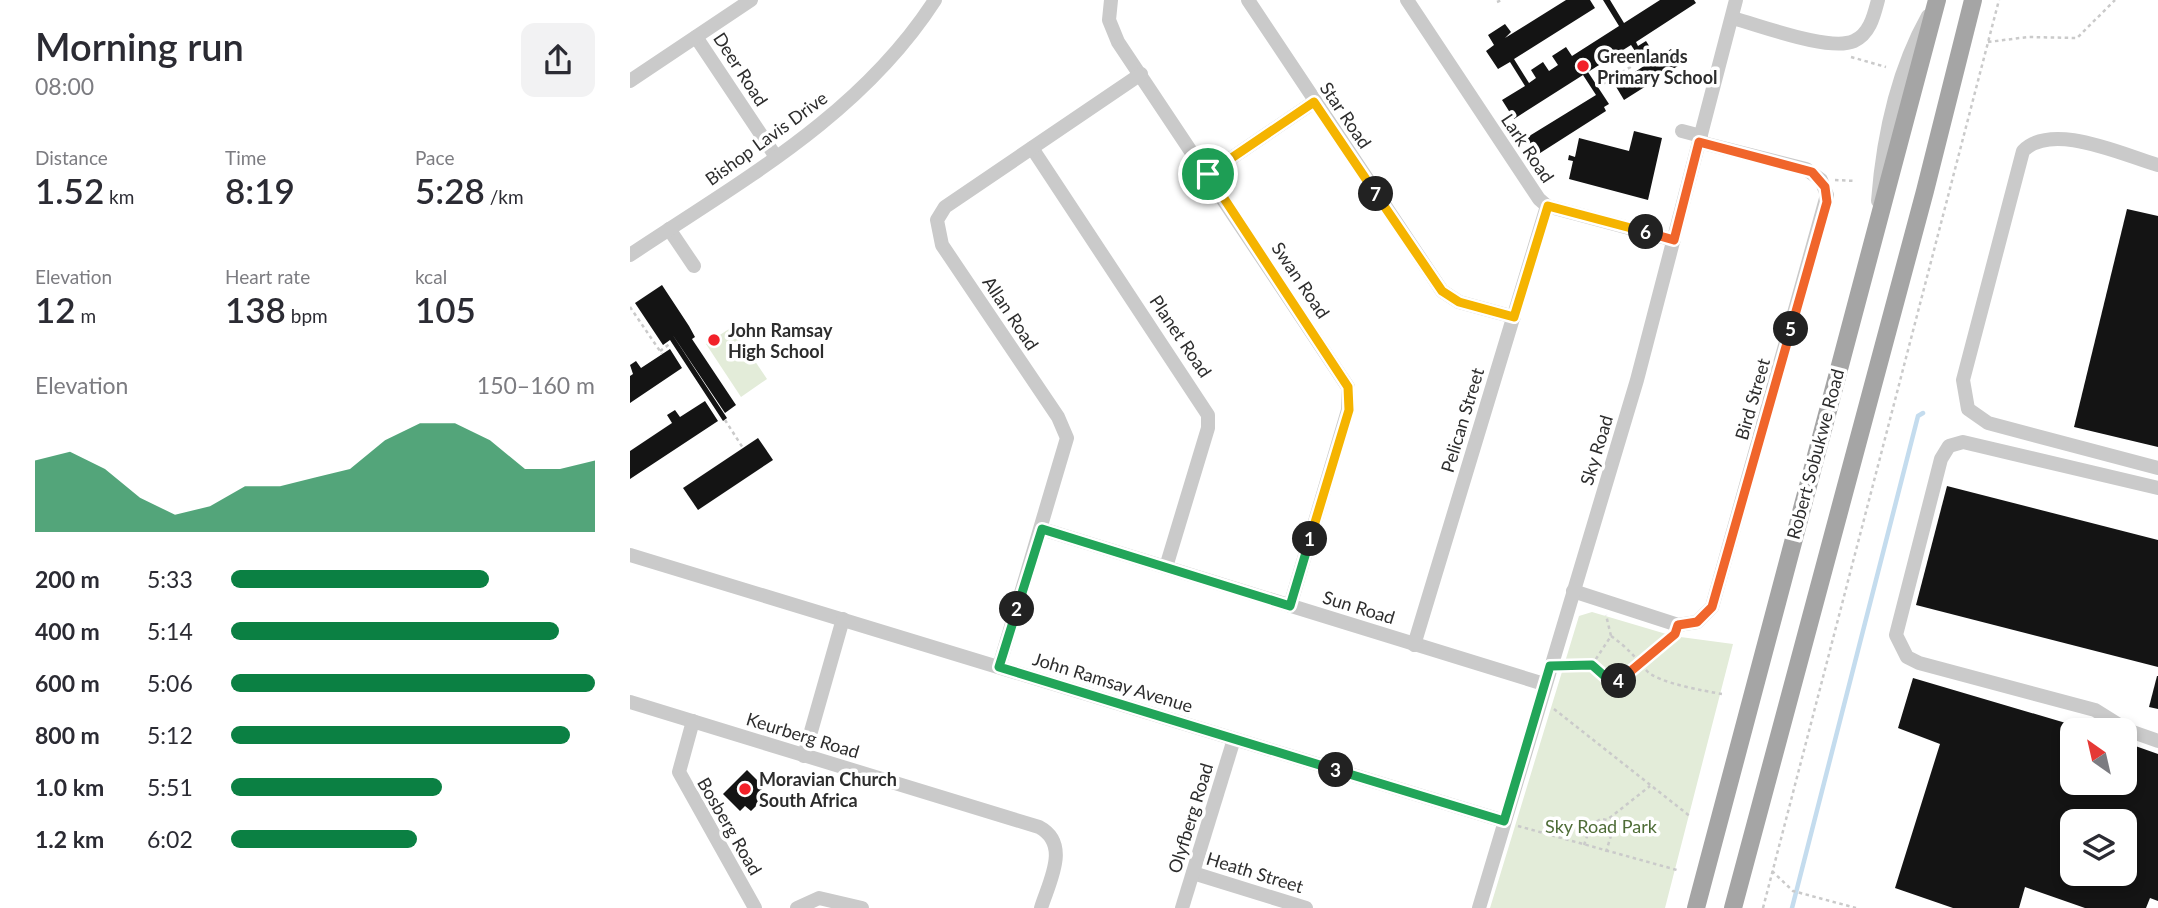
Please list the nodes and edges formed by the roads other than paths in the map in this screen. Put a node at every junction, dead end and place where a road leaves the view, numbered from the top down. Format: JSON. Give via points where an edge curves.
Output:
{"nodes":[{"id":1,"x":751,"y":0,"type":"edge"},
{"id":2,"x":935,"y":0,"type":"edge"},
{"id":3,"x":1111,"y":0,"type":"edge"},
{"id":4,"x":1248,"y":0,"type":"edge"},
{"id":5,"x":1406,"y":0,"type":"edge"},
{"id":6,"x":1736,"y":0,"type":"edge"},
{"id":7,"x":1878,"y":0,"type":"edge"},
{"id":8,"x":1973,"y":0,"type":"edge"},
{"id":9,"x":1936,"y":1,"type":"edge"},
{"id":10,"x":1732,"y":18,"type":"junction"},
{"id":11,"x":696,"y":37,"type":"junction"},
{"id":12,"x":1141,"y":74,"type":"junction"},
{"id":13,"x":630,"y":81,"type":"edge"},
{"id":14,"x":1314,"y":102,"type":"junction"},
{"id":15,"x":1682,"y":131,"type":"dead end"},
{"id":16,"x":1700,"y":139,"type":"junction"},
{"id":17,"x":1032,"y":148,"type":"junction"},
{"id":18,"x":776,"y":158,"type":"junction"},
{"id":19,"x":2158,"y":165,"type":"edge"},
{"id":20,"x":1208,"y":174,"type":"junction"},
{"id":21,"x":1548,"y":206,"type":"junction"},
{"id":22,"x":669,"y":229,"type":"junction"},
{"id":23,"x":1674,"y":240,"type":"junction"},
{"id":24,"x":630,"y":255,"type":"edge"},
{"id":25,"x":694,"y":266,"type":"dead end"},
{"id":26,"x":1514,"y":317,"type":"junction"},
{"id":27,"x":2158,"y":468,"type":"edge"},
{"id":28,"x":2158,"y":488,"type":"edge"},
{"id":29,"x":1042,"y":529,"type":"junction"},
{"id":30,"x":630,"y":555,"type":"edge"},
{"id":31,"x":1166,"y":567,"type":"junction"},
{"id":32,"x":1573,"y":592,"type":"junction"},
{"id":33,"x":1290,"y":606,"type":"junction"},
{"id":34,"x":843,"y":619,"type":"junction"},
{"id":35,"x":1414,"y":645,"type":"junction"},
{"id":36,"x":999,"y":667,"type":"junction"},
{"id":37,"x":1544,"y":684,"type":"junction"},
{"id":38,"x":630,"y":702,"type":"edge"},
{"id":39,"x":693,"y":721,"type":"junction"},
{"id":40,"x":1234,"y":739,"type":"junction"},
{"id":41,"x":2158,"y":741,"type":"edge"},
{"id":42,"x":804,"y":756,"type":"junction"},
{"id":43,"x":1508,"y":822,"type":"junction"},
{"id":44,"x":1193,"y":873,"type":"junction"},
{"id":45,"x":755,"y":908,"type":"edge"},
{"id":46,"x":797,"y":908,"type":"edge"},
{"id":47,"x":862,"y":908,"type":"edge"},
{"id":48,"x":1041,"y":908,"type":"edge"},
{"id":49,"x":1182,"y":908,"type":"edge"},
{"id":50,"x":1306,"y":908,"type":"edge"},
{"id":51,"x":1479,"y":908,"type":"edge"},
{"id":52,"x":1696,"y":908,"type":"edge"},
{"id":53,"x":1733,"y":908,"type":"edge"}],
"edges":[{"from":1,"to":11,"type":"street"},
{"from":2,"to":18,"type":"street","name":"Bishop Lavis Drive","via":[[869,82]]},
{"from":3,"to":12,"type":"street","name":"Swan Road","via":[[1111,27]]},
{"from":4,"to":14,"type":"street","name":"Star Road"},
{"from":5,"to":21,"type":"street","name":"Lark Road","via":[[1531,188]]},
{"from":6,"to":10,"type":"street","name":"Sky Road"},
{"from":7,"to":10,"type":"street","via":[[1871,24],[1856,41],[1837,45]]},
{"from":8,"to":53,"type":"main road"},
{"from":9,"to":52,"type":"main road","name":"Robert Sobukwe Road"},
{"from":10,"to":16,"type":"street","name":"Sky Road"},
{"from":11,"to":13,"type":"street"},
{"from":11,"to":18,"type":"street","name":"Deer Road"},
{"from":12,"to":17,"type":"street","name":"Allan Road"},
{"from":12,"to":20,"type":"street","name":"Swan Road"},
{"from":14,"to":20,"type":"street"},
{"from":14,"to":26,"type":"street","name":"Star Road","via":[[1442,291],[1459,302]]},
{"from":15,"to":16,"type":"street"},
{"from":16,"to":23,"type":"street","name":"Sky Road"},
{"from":16,"to":32,"type":"street","name":"Bird Street","via":[[1806,169],[1821,180],[1827,202],[1712,607],[1697,622],[1678,625]]},
{"from":17,"to":29,"type":"street","name":"Allan Road","via":[[944,207],[936,228],[942,245],[1066,433]]},
{"from":17,"to":31,"type":"street","name":"Planet Road","via":[[1208,415]]},
{"from":18,"to":22,"type":"street","name":"Bishop Lavis Drive"},
{"from":19,"to":27,"type":"street","via":[[2063,138],[2036,141],[2023,151],[1963,380],[1968,409],[1988,423]]},
{"from":20,"to":33,"type":"street","name":"Swan Road","via":[[1350,395]]},
{"from":21,"to":23,"type":"street","name":"Lark Road"},
{"from":21,"to":26,"type":"street","name":"Pelican Street"},
{"from":22,"to":24,"type":"street","name":"Bishop Lavis Drive"},
{"from":22,"to":25,"type":"street"},
{"from":23,"to":32,"type":"street","name":"Sky Road"},
{"from":26,"to":35,"type":"street","name":"Pelican Street"},
{"from":28,"to":41,"type":"street","via":[[1963,442],[1950,446],[1941,459],[1895,635],[1907,657],[1919,663],[2095,710],[2127,730]]},
{"from":29,"to":31,"type":"street","name":"Sun Road"},
{"from":29,"to":36,"type":"street","name":"Allan Road"},
{"from":30,"to":34,"type":"street","name":"John Ramsay Avenue"},
{"from":31,"to":33,"type":"street","name":"Sun Road"},
{"from":32,"to":37,"type":"street","name":"Sky Road"},
{"from":33,"to":35,"type":"street","name":"Sun Road"},
{"from":34,"to":36,"type":"street","name":"John Ramsay Avenue"},
{"from":34,"to":42,"type":"street"},
{"from":35,"to":37,"type":"street","name":"Sun Road"},
{"from":36,"to":40,"type":"street","name":"John Ramsay Avenue"},
{"from":37,"to":43,"type":"street","name":"Sky Road"},
{"from":38,"to":39,"type":"street","name":"Keurberg Road"},
{"from":39,"to":42,"type":"street","name":"Keurberg Road"},
{"from":39,"to":45,"type":"street","name":"Bosberg Road","via":[[679,772]]},
{"from":40,"to":43,"type":"street","name":"John Ramsay Avenue"},
{"from":40,"to":44,"type":"street","name":"Olyfberg Road"},
{"from":42,"to":48,"type":"street","name":"Keurberg Road","via":[[1044,830],[1057,852]]},
{"from":43,"to":51,"type":"street","name":"Sky Road"},
{"from":44,"to":49,"type":"street","name":"Olyfberg Road"},
{"from":44,"to":50,"type":"street","name":"Heath Street"},
{"from":46,"to":47,"type":"street","via":[[819,898]]}]}
